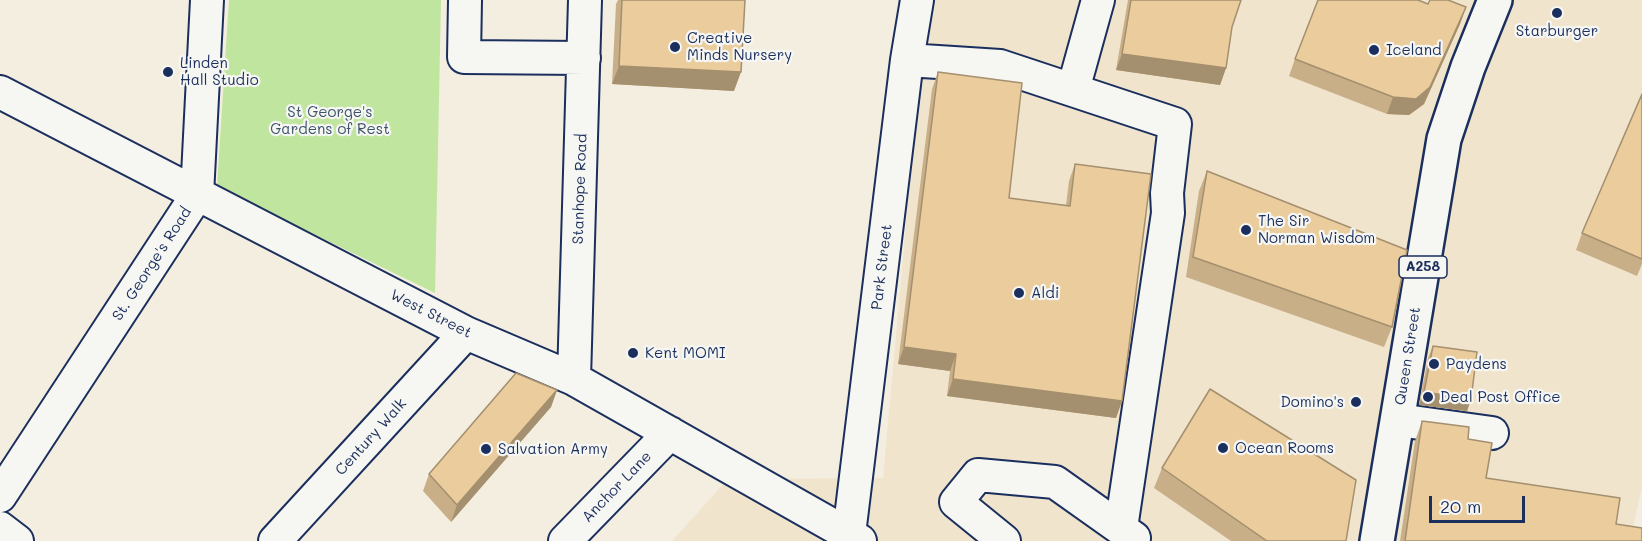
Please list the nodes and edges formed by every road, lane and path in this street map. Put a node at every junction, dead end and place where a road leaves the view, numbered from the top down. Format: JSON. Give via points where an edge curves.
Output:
{"nodes":[{"id":1,"x":207,"y":0,"type":"edge"},
{"id":2,"x":465,"y":0,"type":"edge"},
{"id":3,"x":585,"y":0,"type":"edge"},
{"id":4,"x":917,"y":0,"type":"edge"},
{"id":5,"x":1098,"y":0,"type":"edge"},
{"id":6,"x":1495,"y":0,"type":"edge"},
{"id":7,"x":584,"y":58,"type":"junction"},
{"id":8,"x":907,"y":60,"type":"junction"},
{"id":9,"x":1073,"y":90,"type":"junction"},
{"id":10,"x":0,"y":92,"type":"edge"},
{"id":11,"x":197,"y":195,"type":"junction"},
{"id":12,"x":466,"y":333,"type":"junction"},
{"id":13,"x":574,"y":379,"type":"junction"},
{"id":14,"x":1398,"y":420,"type":"junction"},
{"id":15,"x":670,"y":433,"type":"junction"},
{"id":16,"x":1492,"y":433,"type":"dead end"},
{"id":17,"x":0,"y":496,"type":"edge"},
{"id":18,"x":0,"y":528,"type":"edge"},
{"id":19,"x":1129,"y":534,"type":"edge"},
{"id":20,"x":854,"y":537,"type":"edge"},
{"id":21,"x":17,"y":541,"type":"edge"},
{"id":22,"x":275,"y":541,"type":"edge"},
{"id":23,"x":565,"y":541,"type":"edge"},
{"id":24,"x":1004,"y":541,"type":"edge"},
{"id":25,"x":1377,"y":541,"type":"edge"}],
"edges":[{"from":1,"to":11,"type":"street","name":"St. George's Road"},
{"from":2,"to":7,"type":"street","via":[[464,57]]},
{"from":3,"to":7,"type":"street","name":"Stanhope Road"},
{"from":4,"to":8,"type":"street","name":"Park Street"},
{"from":5,"to":9,"type":"street"},
{"from":6,"to":14,"type":"main road","name":"Queen Street","number":"A258","via":[[1444,139]]},
{"from":7,"to":13,"type":"street","name":"Stanhope Road"},
{"from":8,"to":9,"type":"street","via":[[1000,66]]},
{"from":8,"to":20,"type":"street","name":"Park Street"},
{"from":9,"to":19,"type":"street","via":[[1175,124]]},
{"from":10,"to":11,"type":"street","name":"West Street"},
{"from":11,"to":12,"type":"street","name":"West Street"},
{"from":11,"to":17,"type":"street","name":"St. George's Road"},
{"from":12,"to":13,"type":"street","name":"West Street"},
{"from":12,"to":22,"type":"street","name":"Century Walk"},
{"from":13,"to":15,"type":"street","name":"West Street"},
{"from":14,"to":16,"type":"street"},
{"from":14,"to":25,"type":"main road","name":"Queen Street","number":"A258"},
{"from":15,"to":20,"type":"street","name":"West Street"},
{"from":15,"to":23,"type":"street","name":"Anchor Lane"},
{"from":18,"to":21,"type":"street"},
{"from":19,"to":24,"type":"street","via":[[1055,482],[978,475],[956,502]]}]}
